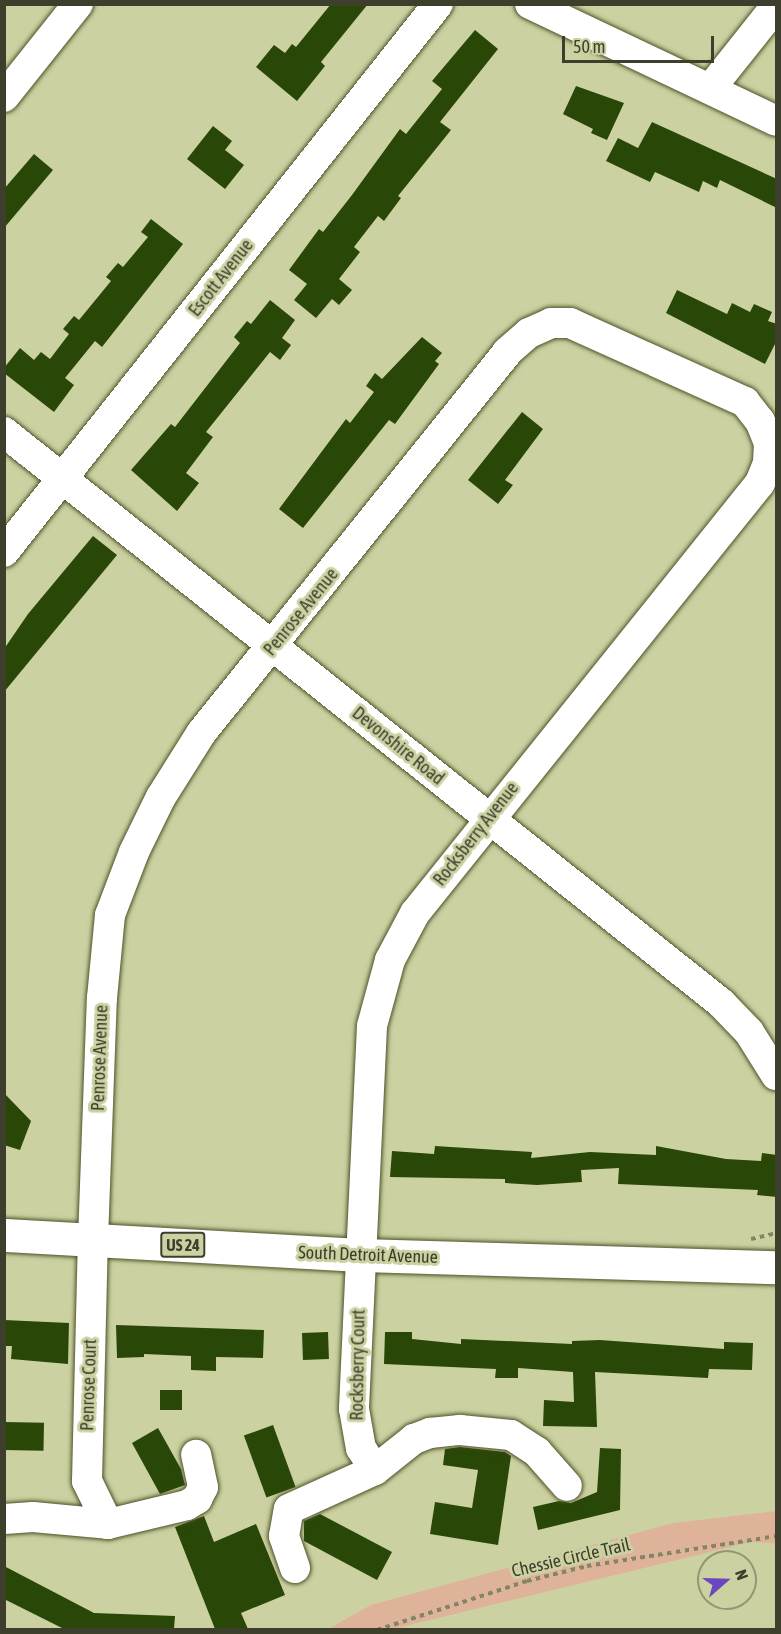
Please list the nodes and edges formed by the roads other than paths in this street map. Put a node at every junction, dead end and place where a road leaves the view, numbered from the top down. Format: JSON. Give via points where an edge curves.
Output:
{"nodes":[{"id":1,"x":78,"y":4,"type":"edge"},
{"id":2,"x":438,"y":4,"type":"edge"},
{"id":3,"x":530,"y":4,"type":"edge"},
{"id":4,"x":777,"y":6,"type":"edge"},
{"id":5,"x":710,"y":88,"type":"junction"},
{"id":6,"x":4,"y":97,"type":"edge"},
{"id":7,"x":777,"y":121,"type":"edge"},
{"id":8,"x":4,"y":432,"type":"edge"},
{"id":9,"x":63,"y":478,"type":"junction"},
{"id":10,"x":760,"y":483,"type":"joint"},
{"id":11,"x":4,"y":552,"type":"edge"},
{"id":12,"x":274,"y":646,"type":"junction"},
{"id":13,"x":488,"y":819,"type":"junction"},
{"id":14,"x":777,"y":1076,"type":"edge"},
{"id":15,"x":4,"y":1235,"type":"edge"},
{"id":16,"x":93,"y":1240,"type":"junction"},
{"id":17,"x":777,"y":1250,"type":"edge"},
{"id":18,"x":361,"y":1255,"type":"junction"},
{"id":19,"x":731,"y":1264,"type":"junction"},
{"id":20,"x":777,"y":1266,"type":"edge"},
{"id":21,"x":196,"y":1455,"type":"dead end"},
{"id":22,"x":375,"y":1470,"type":"junction"},
{"id":23,"x":567,"y":1486,"type":"dead end"},
{"id":24,"x":4,"y":1519,"type":"edge"},
{"id":25,"x":108,"y":1524,"type":"junction"},
{"id":26,"x":295,"y":1568,"type":"dead end"}],
"edges":[{"from":1,"to":6,"type":"street"},
{"from":2,"to":9,"type":"street","name":"Escott Avenue"},
{"from":3,"to":5,"type":"street"},
{"from":4,"to":5,"type":"street"},
{"from":5,"to":7,"type":"street"},
{"from":8,"to":9,"type":"street","name":"Devonshire Road"},
{"from":9,"to":11,"type":"street","name":"Escott Avenue"},
{"from":9,"to":12,"type":"street","name":"Devonshire Road"},
{"from":10,"to":12,"type":"street","name":"Penrose Avenue","via":[[768,463],[769,443],[760,420],[745,402],[570,322],[551,323],[529,333],[507,352]]},
{"from":10,"to":13,"type":"street","name":"Rocksberry Avenue"},
{"from":12,"to":13,"type":"street","name":"Devonshire Road"},
{"from":12,"to":16,"type":"street","name":"Penrose Avenue","via":[[202,732],[161,797],[110,915],[102,998]]},
{"from":13,"to":14,"type":"street","name":"Devonshire Road","via":[[721,1004],[749,1032]]},
{"from":13,"to":18,"type":"street","name":"Rocksberry Avenue","via":[[415,913],[390,960],[377,998],[372,1026]]},
{"from":15,"to":16,"type":"main road","name":"South Detroit Avenue","number":"US 24"},
{"from":16,"to":18,"type":"main road","name":"South Detroit Avenue","number":"US 24"},
{"from":16,"to":25,"type":"street","name":"Penrose Court","via":[[87,1481]]},
{"from":17,"to":19,"type":"main road","name":"South Detroit Avenue","number":"US 24"},
{"from":18,"to":19,"type":"main road","name":"South Detroit Avenue","number":"US 24"},
{"from":18,"to":22,"type":"street","name":"Rocksberry Court","via":[[354,1409],[361,1448]]},
{"from":19,"to":20,"type":"main road","name":"South Detroit Avenue","number":"US 24"},
{"from":21,"to":25,"type":"street","via":[[203,1481],[197,1499],[173,1510]]},
{"from":22,"to":23,"type":"street","via":[[414,1439],[460,1430],[511,1436],[524,1442]]},
{"from":22,"to":26,"type":"street","via":[[289,1509],[284,1536]]},
{"from":24,"to":25,"type":"street","via":[[33,1517]]}]}
